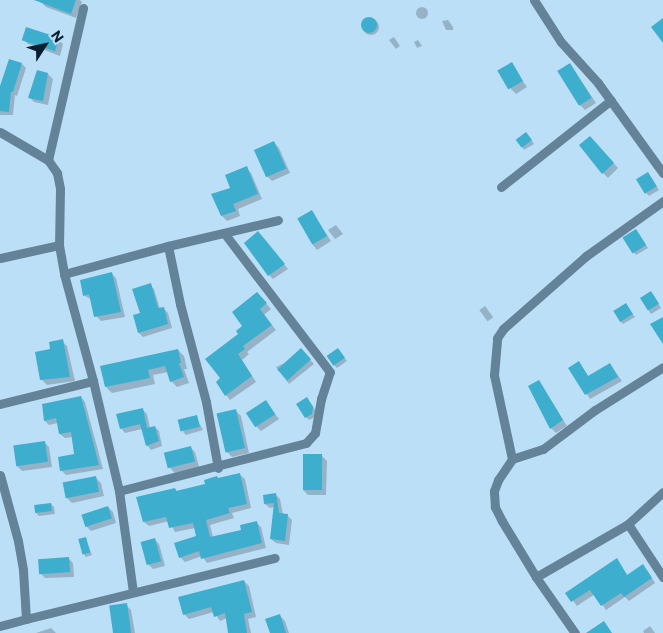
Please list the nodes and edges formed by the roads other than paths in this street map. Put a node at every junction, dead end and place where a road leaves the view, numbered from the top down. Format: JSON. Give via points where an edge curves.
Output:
{"nodes":[{"id":1,"x":534,"y":0,"type":"edge"},
{"id":2,"x":83,"y":8,"type":"dead end"},
{"id":3,"x":611,"y":100,"type":"junction"},
{"id":4,"x":0,"y":132,"type":"edge"},
{"id":5,"x":48,"y":160,"type":"junction"},
{"id":6,"x":663,"y":173,"type":"edge"},
{"id":7,"x":501,"y":187,"type":"dead end"},
{"id":8,"x":663,"y":201,"type":"edge"},
{"id":9,"x":278,"y":220,"type":"dead end"},
{"id":10,"x":225,"y":234,"type":"junction"},
{"id":11,"x":60,"y":245,"type":"junction"},
{"id":12,"x":168,"y":246,"type":"junction"},
{"id":13,"x":0,"y":258,"type":"edge"},
{"id":14,"x":64,"y":274,"type":"junction"},
{"id":15,"x":663,"y":366,"type":"edge"},
{"id":16,"x":94,"y":382,"type":"junction"},
{"id":17,"x":0,"y":404,"type":"edge"},
{"id":18,"x":512,"y":459,"type":"junction"},
{"id":19,"x":218,"y":468,"type":"junction"},
{"id":20,"x":0,"y":475,"type":"edge"},
{"id":21,"x":119,"y":491,"type":"junction"},
{"id":22,"x":663,"y":492,"type":"edge"},
{"id":23,"x":628,"y":524,"type":"junction"},
{"id":24,"x":275,"y":558,"type":"dead end"},
{"id":25,"x":536,"y":577,"type":"junction"},
{"id":26,"x":663,"y":577,"type":"edge"},
{"id":27,"x":133,"y":592,"type":"junction"},
{"id":28,"x":26,"y":619,"type":"junction"},
{"id":29,"x":0,"y":626,"type":"edge"},
{"id":30,"x":576,"y":633,"type":"edge"}],
"edges":[{"from":1,"to":3,"type":"street","via":[[561,42]]},
{"from":2,"to":5,"type":"street"},
{"from":3,"to":6,"type":"street"},
{"from":3,"to":7,"type":"street"},
{"from":4,"to":5,"type":"street"},
{"from":5,"to":11,"type":"street","via":[[58,172]]},
{"from":8,"to":18,"type":"street","via":[[586,256],[503,329],[497,338],[494,376]]},
{"from":9,"to":10,"type":"street"},
{"from":10,"to":12,"type":"street"},
{"from":10,"to":19,"type":"street","via":[[330,372],[313,438],[306,444]]},
{"from":11,"to":13,"type":"street"},
{"from":11,"to":14,"type":"street"},
{"from":12,"to":14,"type":"street"},
{"from":12,"to":19,"type":"street","via":[[206,402]]},
{"from":14,"to":16,"type":"street"},
{"from":15,"to":18,"type":"street","via":[[543,449]]},
{"from":16,"to":17,"type":"street"},
{"from":16,"to":21,"type":"street"},
{"from":18,"to":25,"type":"street","via":[[498,480],[494,499],[502,521]]},
{"from":19,"to":21,"type":"street"},
{"from":20,"to":28,"type":"street","via":[[18,541]]},
{"from":21,"to":27,"type":"street"},
{"from":22,"to":23,"type":"street"},
{"from":23,"to":25,"type":"street"},
{"from":23,"to":26,"type":"street"},
{"from":24,"to":27,"type":"street"},
{"from":25,"to":30,"type":"street"},
{"from":27,"to":28,"type":"street"},
{"from":28,"to":29,"type":"street"}]}
